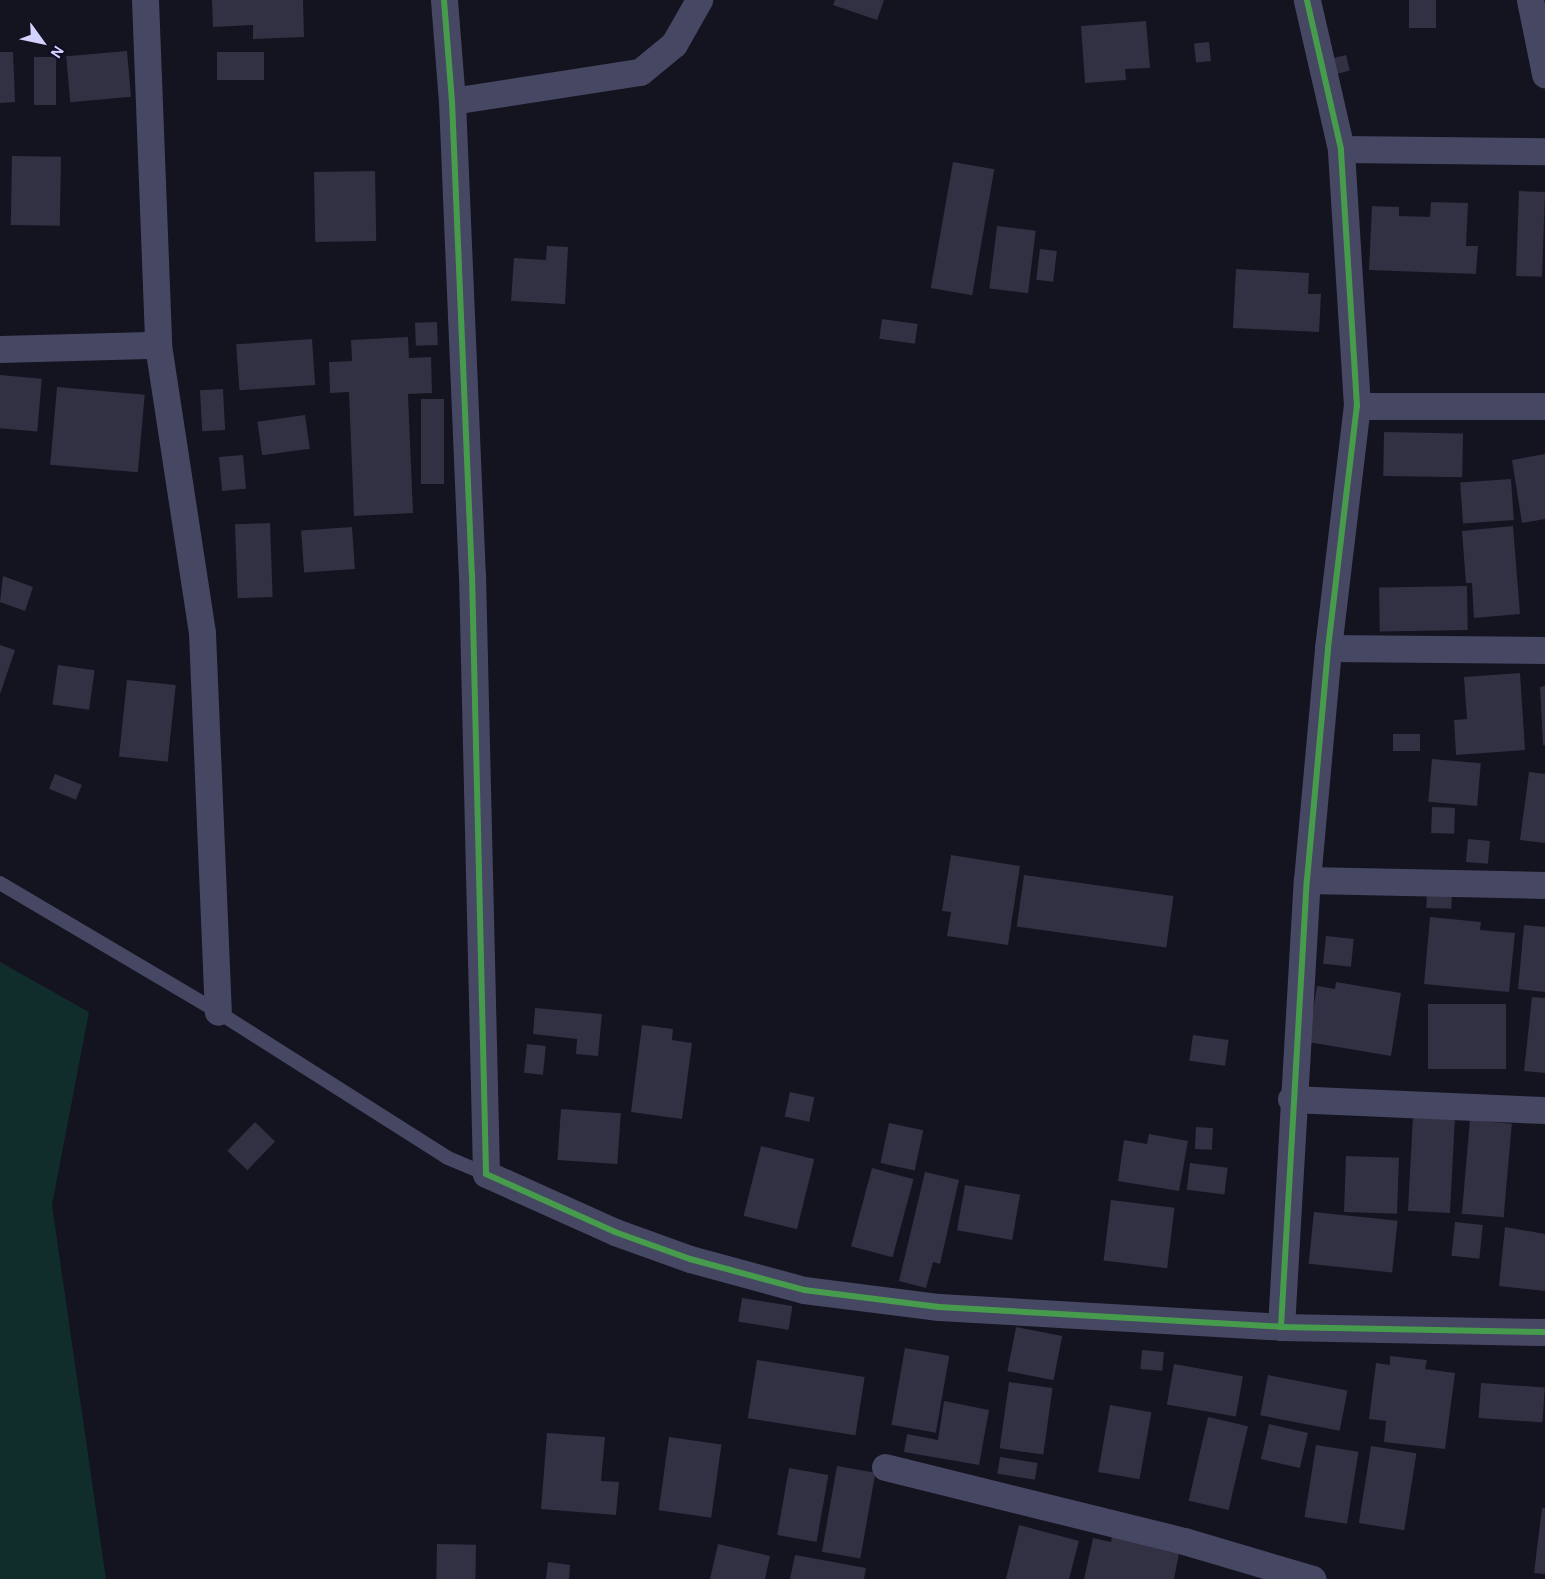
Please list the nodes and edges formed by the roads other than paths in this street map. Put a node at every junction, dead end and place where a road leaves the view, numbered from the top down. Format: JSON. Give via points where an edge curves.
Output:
{"nodes":[{"id":1,"x":145,"y":0,"type":"edge"},
{"id":2,"x":444,"y":0,"type":"edge"},
{"id":3,"x":699,"y":0,"type":"edge"},
{"id":4,"x":1307,"y":0,"type":"edge"},
{"id":5,"x":1530,"y":0,"type":"edge"},
{"id":6,"x":1545,"y":74,"type":"edge"},
{"id":7,"x":452,"y":101,"type":"junction"},
{"id":8,"x":1341,"y":149,"type":"junction"},
{"id":9,"x":1545,"y":150,"type":"edge"},
{"id":10,"x":158,"y":345,"type":"junction"},
{"id":11,"x":0,"y":349,"type":"edge"},
{"id":12,"x":1357,"y":406,"type":"junction"},
{"id":13,"x":1545,"y":406,"type":"edge"},
{"id":14,"x":1328,"y":648,"type":"junction"},
{"id":15,"x":1545,"y":650,"type":"edge"},
{"id":16,"x":1307,"y":880,"type":"junction"},
{"id":17,"x":0,"y":883,"type":"edge"},
{"id":18,"x":1545,"y":885,"type":"edge"},
{"id":19,"x":218,"y":1012,"type":"junction"},
{"id":20,"x":1292,"y":1099,"type":"junction"},
{"id":21,"x":1545,"y":1110,"type":"edge"},
{"id":22,"x":486,"y":1174,"type":"junction"},
{"id":23,"x":1281,"y":1327,"type":"junction"},
{"id":24,"x":1545,"y":1332,"type":"edge"},
{"id":25,"x":885,"y":1467,"type":"dead end"},
{"id":26,"x":1312,"y":1579,"type":"edge"}],
"edges":[{"from":1,"to":10,"type":"street"},
{"from":2,"to":7,"type":"street"},
{"from":3,"to":7,"type":"street","via":[[674,44],[640,72]]},
{"from":4,"to":8,"type":"street"},
{"from":5,"to":6,"type":"street"},
{"from":7,"to":22,"type":"street","via":[[472,574]]},
{"from":8,"to":9,"type":"street"},
{"from":8,"to":12,"type":"street"},
{"from":10,"to":11,"type":"street"},
{"from":10,"to":19,"type":"street","via":[[202,633]]},
{"from":12,"to":13,"type":"street"},
{"from":12,"to":14,"type":"street"},
{"from":14,"to":15,"type":"street"},
{"from":14,"to":16,"type":"street"},
{"from":16,"to":18,"type":"street"},
{"from":16,"to":20,"type":"street"},
{"from":17,"to":19,"type":"lane"},
{"from":19,"to":22,"type":"lane","via":[[448,1158]]},
{"from":20,"to":21,"type":"street"},
{"from":20,"to":23,"type":"street"},
{"from":22,"to":23,"type":"street","via":[[615,1232],[690,1259],[804,1290],[939,1307]]},
{"from":23,"to":24,"type":"street"},
{"from":25,"to":26,"type":"street","via":[[1184,1541]]}]}
